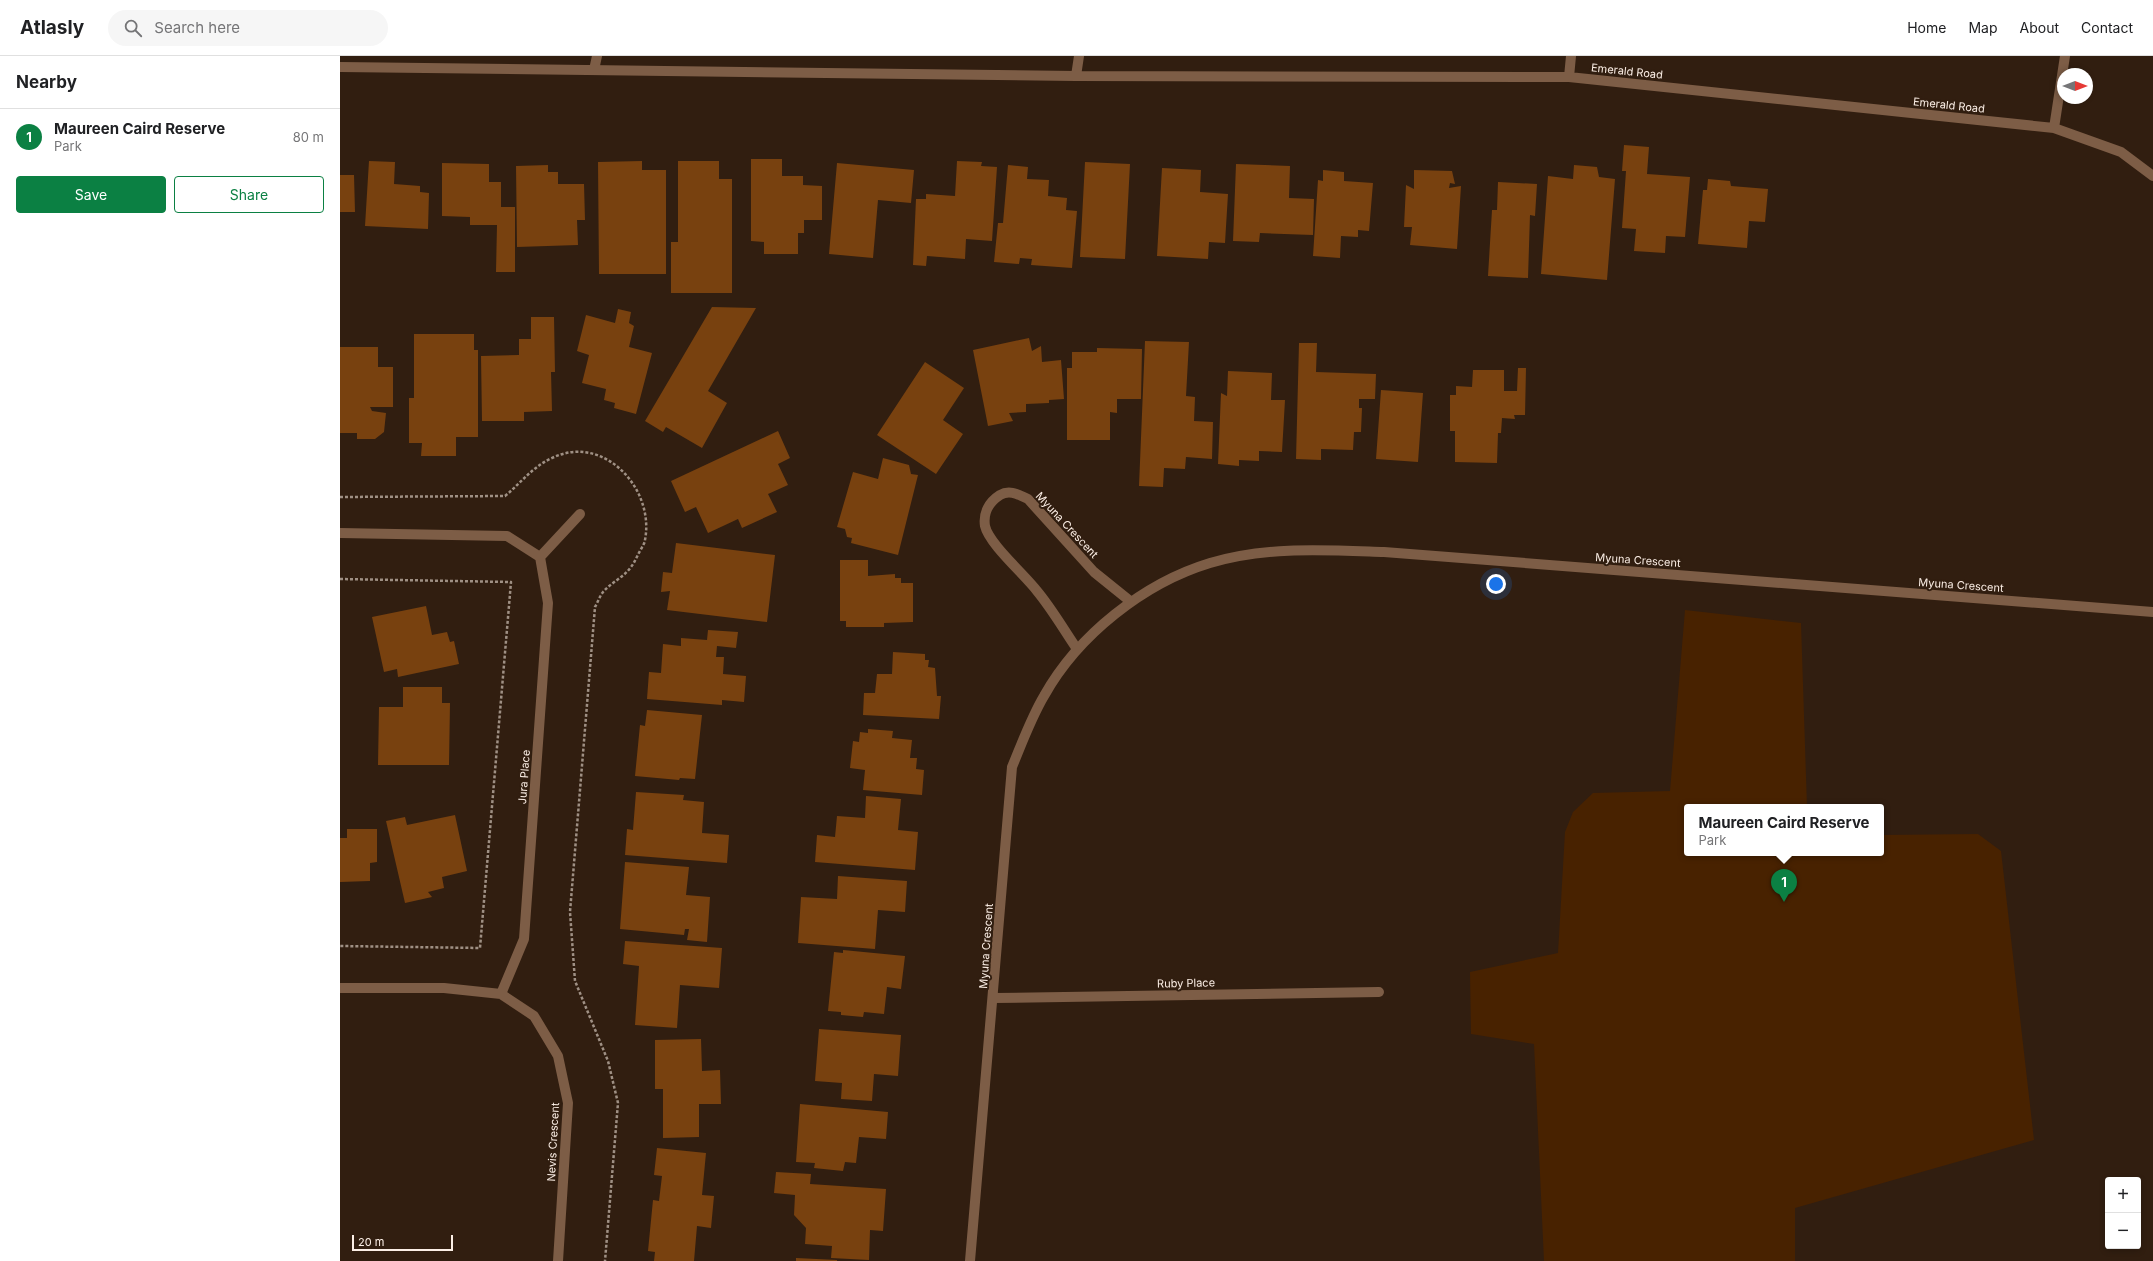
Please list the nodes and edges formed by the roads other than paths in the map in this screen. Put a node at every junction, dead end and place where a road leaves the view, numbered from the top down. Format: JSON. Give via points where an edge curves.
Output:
{"nodes":[{"id":1,"x":597,"y":56,"type":"edge"},
{"id":2,"x":1079,"y":56,"type":"edge"},
{"id":3,"x":1571,"y":56,"type":"edge"},
{"id":4,"x":2065,"y":56,"type":"edge"},
{"id":5,"x":340,"y":66,"type":"edge"},
{"id":6,"x":594,"y":70,"type":"junction"},
{"id":7,"x":1076,"y":76,"type":"junction"},
{"id":8,"x":1569,"y":77,"type":"junction"},
{"id":9,"x":2054,"y":128,"type":"junction"},
{"id":10,"x":2153,"y":176,"type":"edge"},
{"id":11,"x":580,"y":514,"type":"dead end"},
{"id":12,"x":340,"y":533,"type":"edge"},
{"id":13,"x":540,"y":557,"type":"junction"},
{"id":14,"x":1130,"y":600,"type":"junction"},
{"id":15,"x":2153,"y":612,"type":"edge"},
{"id":16,"x":1077,"y":649,"type":"junction"},
{"id":17,"x":340,"y":988,"type":"edge"},
{"id":18,"x":1379,"y":992,"type":"dead end"},
{"id":19,"x":501,"y":994,"type":"junction"},
{"id":20,"x":994,"y":998,"type":"junction"},
{"id":21,"x":558,"y":1261,"type":"edge"},
{"id":22,"x":970,"y":1261,"type":"edge"}],
"edges":[{"from":1,"to":6,"type":"street"},
{"from":2,"to":7,"type":"street"},
{"from":3,"to":8,"type":"street"},
{"from":4,"to":9,"type":"street"},
{"from":5,"to":6,"type":"street","name":"Emerald Road"},
{"from":6,"to":7,"type":"street","name":"Emerald Road"},
{"from":7,"to":8,"type":"street","name":"Emerald Road"},
{"from":8,"to":9,"type":"street","name":"Emerald Road"},
{"from":9,"to":10,"type":"street","name":"Emerald Road","via":[[2121,152]]},
{"from":11,"to":13,"type":"street"},
{"from":12,"to":13,"type":"street","via":[[507,536]]},
{"from":13,"to":19,"type":"street","name":"Jura Place","via":[[548,603],[524,939]]},
{"from":14,"to":15,"type":"street","name":"Myuna Crescent","via":[[1210,563],[1263,553],[1306,550],[1384,552]]},
{"from":14,"to":16,"type":"street","name":"Myuna Crescent"},
{"from":14,"to":16,"type":"street","name":"Myuna Crescent","via":[[1094,572],[1028,499],[1015,492],[1003,493],[992,500],[985,513],[986,527],[1002,551],[1037,591]]},
{"from":16,"to":20,"type":"street","name":"Myuna Crescent","via":[[1044,695],[1012,767]]},
{"from":17,"to":19,"type":"street","name":"Nevis Crescent","via":[[444,988]]},
{"from":18,"to":20,"type":"street","name":"Ruby Place"},
{"from":19,"to":21,"type":"street","name":"Nevis Crescent","via":[[534,1016],[558,1056],[568,1103]]},
{"from":20,"to":22,"type":"street","name":"Myuna Crescent"}]}
